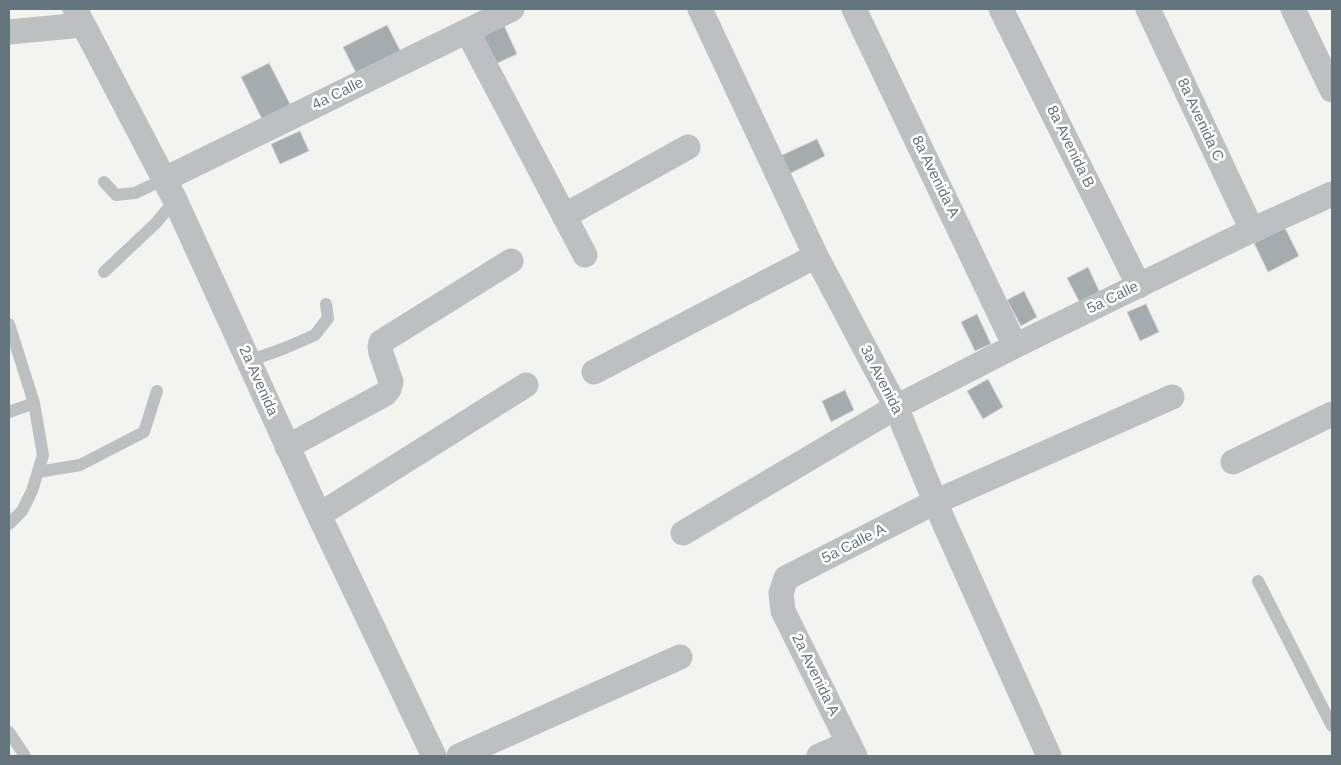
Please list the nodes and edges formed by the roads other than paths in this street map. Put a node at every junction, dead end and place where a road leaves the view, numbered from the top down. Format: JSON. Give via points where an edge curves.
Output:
{"nodes":[{"id":1,"x":512,"y":9,"type":"edge"},
{"id":2,"x":700,"y":9,"type":"edge"},
{"id":3,"x":854,"y":9,"type":"edge"},
{"id":4,"x":1001,"y":9,"type":"edge"},
{"id":5,"x":1148,"y":9,"type":"edge"},
{"id":6,"x":1293,"y":9,"type":"edge"},
{"id":7,"x":79,"y":17,"type":"edge"},
{"id":8,"x":467,"y":31,"type":"junction"},
{"id":9,"x":9,"y":32,"type":"edge"},
{"id":10,"x":1332,"y":90,"type":"edge"},
{"id":11,"x":688,"y":147,"type":"dead end"},
{"id":12,"x":104,"y":182,"type":"dead end"},
{"id":13,"x":170,"y":190,"type":"junction"},
{"id":14,"x":1332,"y":194,"type":"edge"},
{"id":15,"x":564,"y":216,"type":"junction"},
{"id":16,"x":1252,"y":230,"type":"junction"},
{"id":17,"x":585,"y":255,"type":"dead end"},
{"id":18,"x":816,"y":256,"type":"junction"},
{"id":19,"x":511,"y":261,"type":"dead end"},
{"id":20,"x":104,"y":272,"type":"dead end"},
{"id":21,"x":1139,"y":286,"type":"junction"},
{"id":22,"x":326,"y":304,"type":"dead end"},
{"id":23,"x":9,"y":324,"type":"edge"},
{"id":24,"x":1015,"y":346,"type":"junction"},
{"id":25,"x":249,"y":361,"type":"junction"},
{"id":26,"x":594,"y":372,"type":"dead end"},
{"id":27,"x":526,"y":385,"type":"dead end"},
{"id":28,"x":157,"y":391,"type":"dead end"},
{"id":29,"x":1172,"y":396,"type":"dead end"},
{"id":30,"x":34,"y":403,"type":"junction"},
{"id":31,"x":896,"y":407,"type":"junction"},
{"id":32,"x":9,"y":412,"type":"edge"},
{"id":33,"x":1332,"y":414,"type":"edge"},
{"id":34,"x":287,"y":447,"type":"junction"},
{"id":35,"x":1233,"y":462,"type":"dead end"},
{"id":36,"x":38,"y":472,"type":"junction"},
{"id":37,"x":935,"y":502,"type":"junction"},
{"id":38,"x":318,"y":515,"type":"junction"},
{"id":39,"x":9,"y":524,"type":"edge"},
{"id":40,"x":683,"y":532,"type":"dead end"},
{"id":41,"x":1258,"y":581,"type":"dead end"},
{"id":42,"x":781,"y":593,"type":"joint"},
{"id":43,"x":680,"y":657,"type":"dead end"},
{"id":44,"x":1332,"y":726,"type":"edge"},
{"id":45,"x":9,"y":732,"type":"edge"},
{"id":46,"x":852,"y":750,"type":"edge"},
{"id":47,"x":25,"y":756,"type":"edge"},
{"id":48,"x":434,"y":756,"type":"edge"},
{"id":49,"x":459,"y":756,"type":"edge"},
{"id":50,"x":819,"y":756,"type":"edge"},
{"id":51,"x":1049,"y":756,"type":"edge"}],
"edges":[{"from":1,"to":8,"type":"street","name":"4a Calle"},
{"from":2,"to":18,"type":"street","name":"3a Avenida"},
{"from":3,"to":24,"type":"street","name":"8a Avenida A"},
{"from":4,"to":21,"type":"street","name":"8a Avenida B"},
{"from":5,"to":16,"type":"street","name":"8a Avenida C"},
{"from":6,"to":10,"type":"street"},
{"from":7,"to":9,"type":"street"},
{"from":7,"to":13,"type":"street","name":"2a Avenida"},
{"from":8,"to":13,"type":"street","name":"4a Calle"},
{"from":8,"to":15,"type":"street"},
{"from":11,"to":15,"type":"street"},
{"from":12,"to":13,"type":"lane","via":[[116,195]]},
{"from":13,"to":20,"type":"lane","via":[[156,223]]},
{"from":13,"to":25,"type":"street","name":"2a Avenida"},
{"from":14,"to":16,"type":"street","name":"5a Calle"},
{"from":15,"to":17,"type":"street"},
{"from":16,"to":21,"type":"street","name":"5a Calle"},
{"from":18,"to":26,"type":"street"},
{"from":18,"to":31,"type":"street","name":"3a Avenida"},
{"from":19,"to":34,"type":"street","via":[[381,342],[381,354],[391,382],[385,394]]},
{"from":21,"to":24,"type":"street","name":"5a Calle"},
{"from":22,"to":25,"type":"lane","via":[[328,318],[316,335]]},
{"from":23,"to":30,"type":"lane"},
{"from":24,"to":31,"type":"street","name":"5a Calle"},
{"from":25,"to":34,"type":"street","name":"2a Avenida"},
{"from":27,"to":38,"type":"street"},
{"from":28,"to":36,"type":"lane","via":[[144,432],[80,465]]},
{"from":29,"to":37,"type":"street","name":"5a Calle A"},
{"from":30,"to":32,"type":"lane"},
{"from":30,"to":36,"type":"lane","via":[[43,455]]},
{"from":31,"to":37,"type":"street","name":"3a Avenida"},
{"from":31,"to":40,"type":"street","name":"5a Calle"},
{"from":33,"to":35,"type":"street"},
{"from":34,"to":38,"type":"street","name":"2a Avenida"},
{"from":36,"to":39,"type":"lane","via":[[22,511]]},
{"from":37,"to":42,"type":"street","name":"5a Calle A","via":[[786,578]]},
{"from":37,"to":51,"type":"street","name":"3a Avenida"},
{"from":38,"to":48,"type":"street","name":"2a Avenida"},
{"from":41,"to":44,"type":"lane"},
{"from":42,"to":46,"type":"street","name":"2a Avenida A","via":[[783,611]]},
{"from":43,"to":49,"type":"street"},
{"from":45,"to":47,"type":"lane"},
{"from":46,"to":50,"type":"street"}]}
